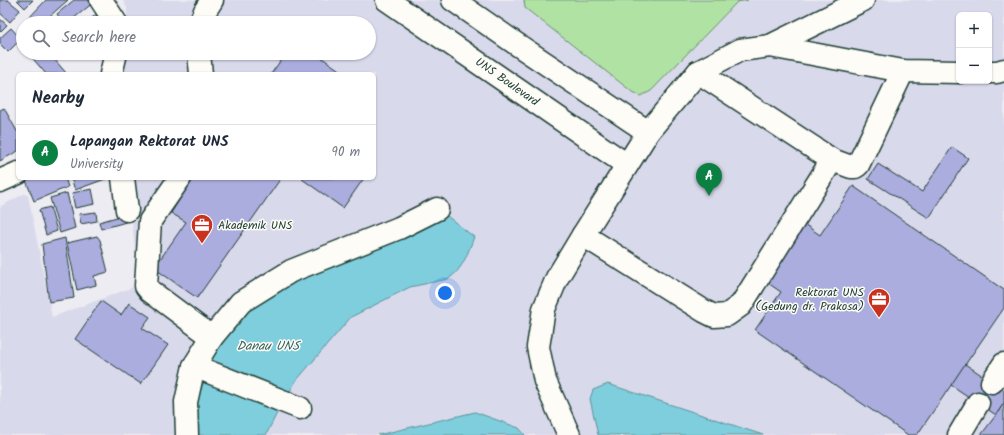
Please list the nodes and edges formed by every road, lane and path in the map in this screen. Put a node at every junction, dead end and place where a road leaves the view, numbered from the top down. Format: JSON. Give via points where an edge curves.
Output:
{"nodes":[{"id":1,"x":101,"y":0,"type":"edge"},
{"id":2,"x":212,"y":0,"type":"edge"},
{"id":3,"x":387,"y":0,"type":"edge"},
{"id":4,"x":863,"y":0,"type":"edge"},
{"id":5,"x":465,"y":3,"type":"edge"},
{"id":6,"x":111,"y":16,"type":"edge"},
{"id":7,"x":202,"y":16,"type":"edge"},
{"id":8,"x":770,"y":46,"type":"junction"},
{"id":9,"x":114,"y":60,"type":"edge"},
{"id":10,"x":200,"y":60,"type":"edge"},
{"id":11,"x":1004,"y":70,"type":"edge"},
{"id":12,"x":111,"y":72,"type":"edge"},
{"id":13,"x":201,"y":72,"type":"edge"},
{"id":14,"x":698,"y":72,"type":"junction"},
{"id":15,"x":903,"y":72,"type":"junction"},
{"id":16,"x":956,"y":72,"type":"edge"},
{"id":17,"x":992,"y":72,"type":"edge"},
{"id":18,"x":648,"y":132,"type":"junction"},
{"id":19,"x":832,"y":160,"type":"junction"},
{"id":20,"x":627,"y":166,"type":"junction"},
{"id":21,"x":16,"y":174,"type":"edge"},
{"id":22,"x":124,"y":180,"type":"edge"},
{"id":23,"x":179,"y":180,"type":"edge"},
{"id":24,"x":0,"y":181,"type":"edge"},
{"id":25,"x":437,"y":208,"type":"dead end"},
{"id":26,"x":127,"y":210,"type":"dead end"},
{"id":27,"x":583,"y":235,"type":"junction"},
{"id":28,"x":212,"y":336,"type":"junction"},
{"id":29,"x":1004,"y":364,"type":"edge"},
{"id":30,"x":194,"y":366,"type":"junction"},
{"id":31,"x":992,"y":382,"type":"dead end"},
{"id":32,"x":978,"y":403,"type":"dead end"},
{"id":33,"x":300,"y":408,"type":"dead end"},
{"id":34,"x":187,"y":435,"type":"edge"},
{"id":35,"x":569,"y":435,"type":"edge"},
{"id":36,"x":959,"y":435,"type":"edge"}],
"edges":[{"from":1,"to":6,"type":"street"},
{"from":2,"to":7,"type":"street"},
{"from":3,"to":20,"type":"street","name":"UNS Boulevard"},
{"from":4,"to":8,"type":"street"},
{"from":5,"to":18,"type":"street","via":[[515,43]]},
{"from":8,"to":14,"type":"street","via":[[740,50]]},
{"from":8,"to":15,"type":"street"},
{"from":9,"to":12,"type":"street"},
{"from":10,"to":13,"type":"street"},
{"from":11,"to":17,"type":"street"},
{"from":14,"to":18,"type":"street"},
{"from":14,"to":19,"type":"street"},
{"from":15,"to":16,"type":"street"},
{"from":15,"to":19,"type":"street","via":[[858,164],[850,167]]},
{"from":18,"to":20,"type":"street"},
{"from":19,"to":27,"type":"street","via":[[741,305],[727,315],[714,316],[704,311]]},
{"from":20,"to":27,"type":"street"},
{"from":21,"to":24,"type":"street"},
{"from":22,"to":26,"type":"street"},
{"from":23,"to":28,"type":"street","via":[[150,221],[146,286]]},
{"from":25,"to":28,"type":"street","via":[[399,228],[291,271],[241,302]]},
{"from":27,"to":35,"type":"street","via":[[557,278],[544,310],[538,347],[545,381]]},
{"from":28,"to":30,"type":"street"},
{"from":29,"to":31,"type":"street"},
{"from":30,"to":33,"type":"street"},
{"from":30,"to":34,"type":"street","via":[[186,402]]},
{"from":32,"to":36,"type":"street"}]}
